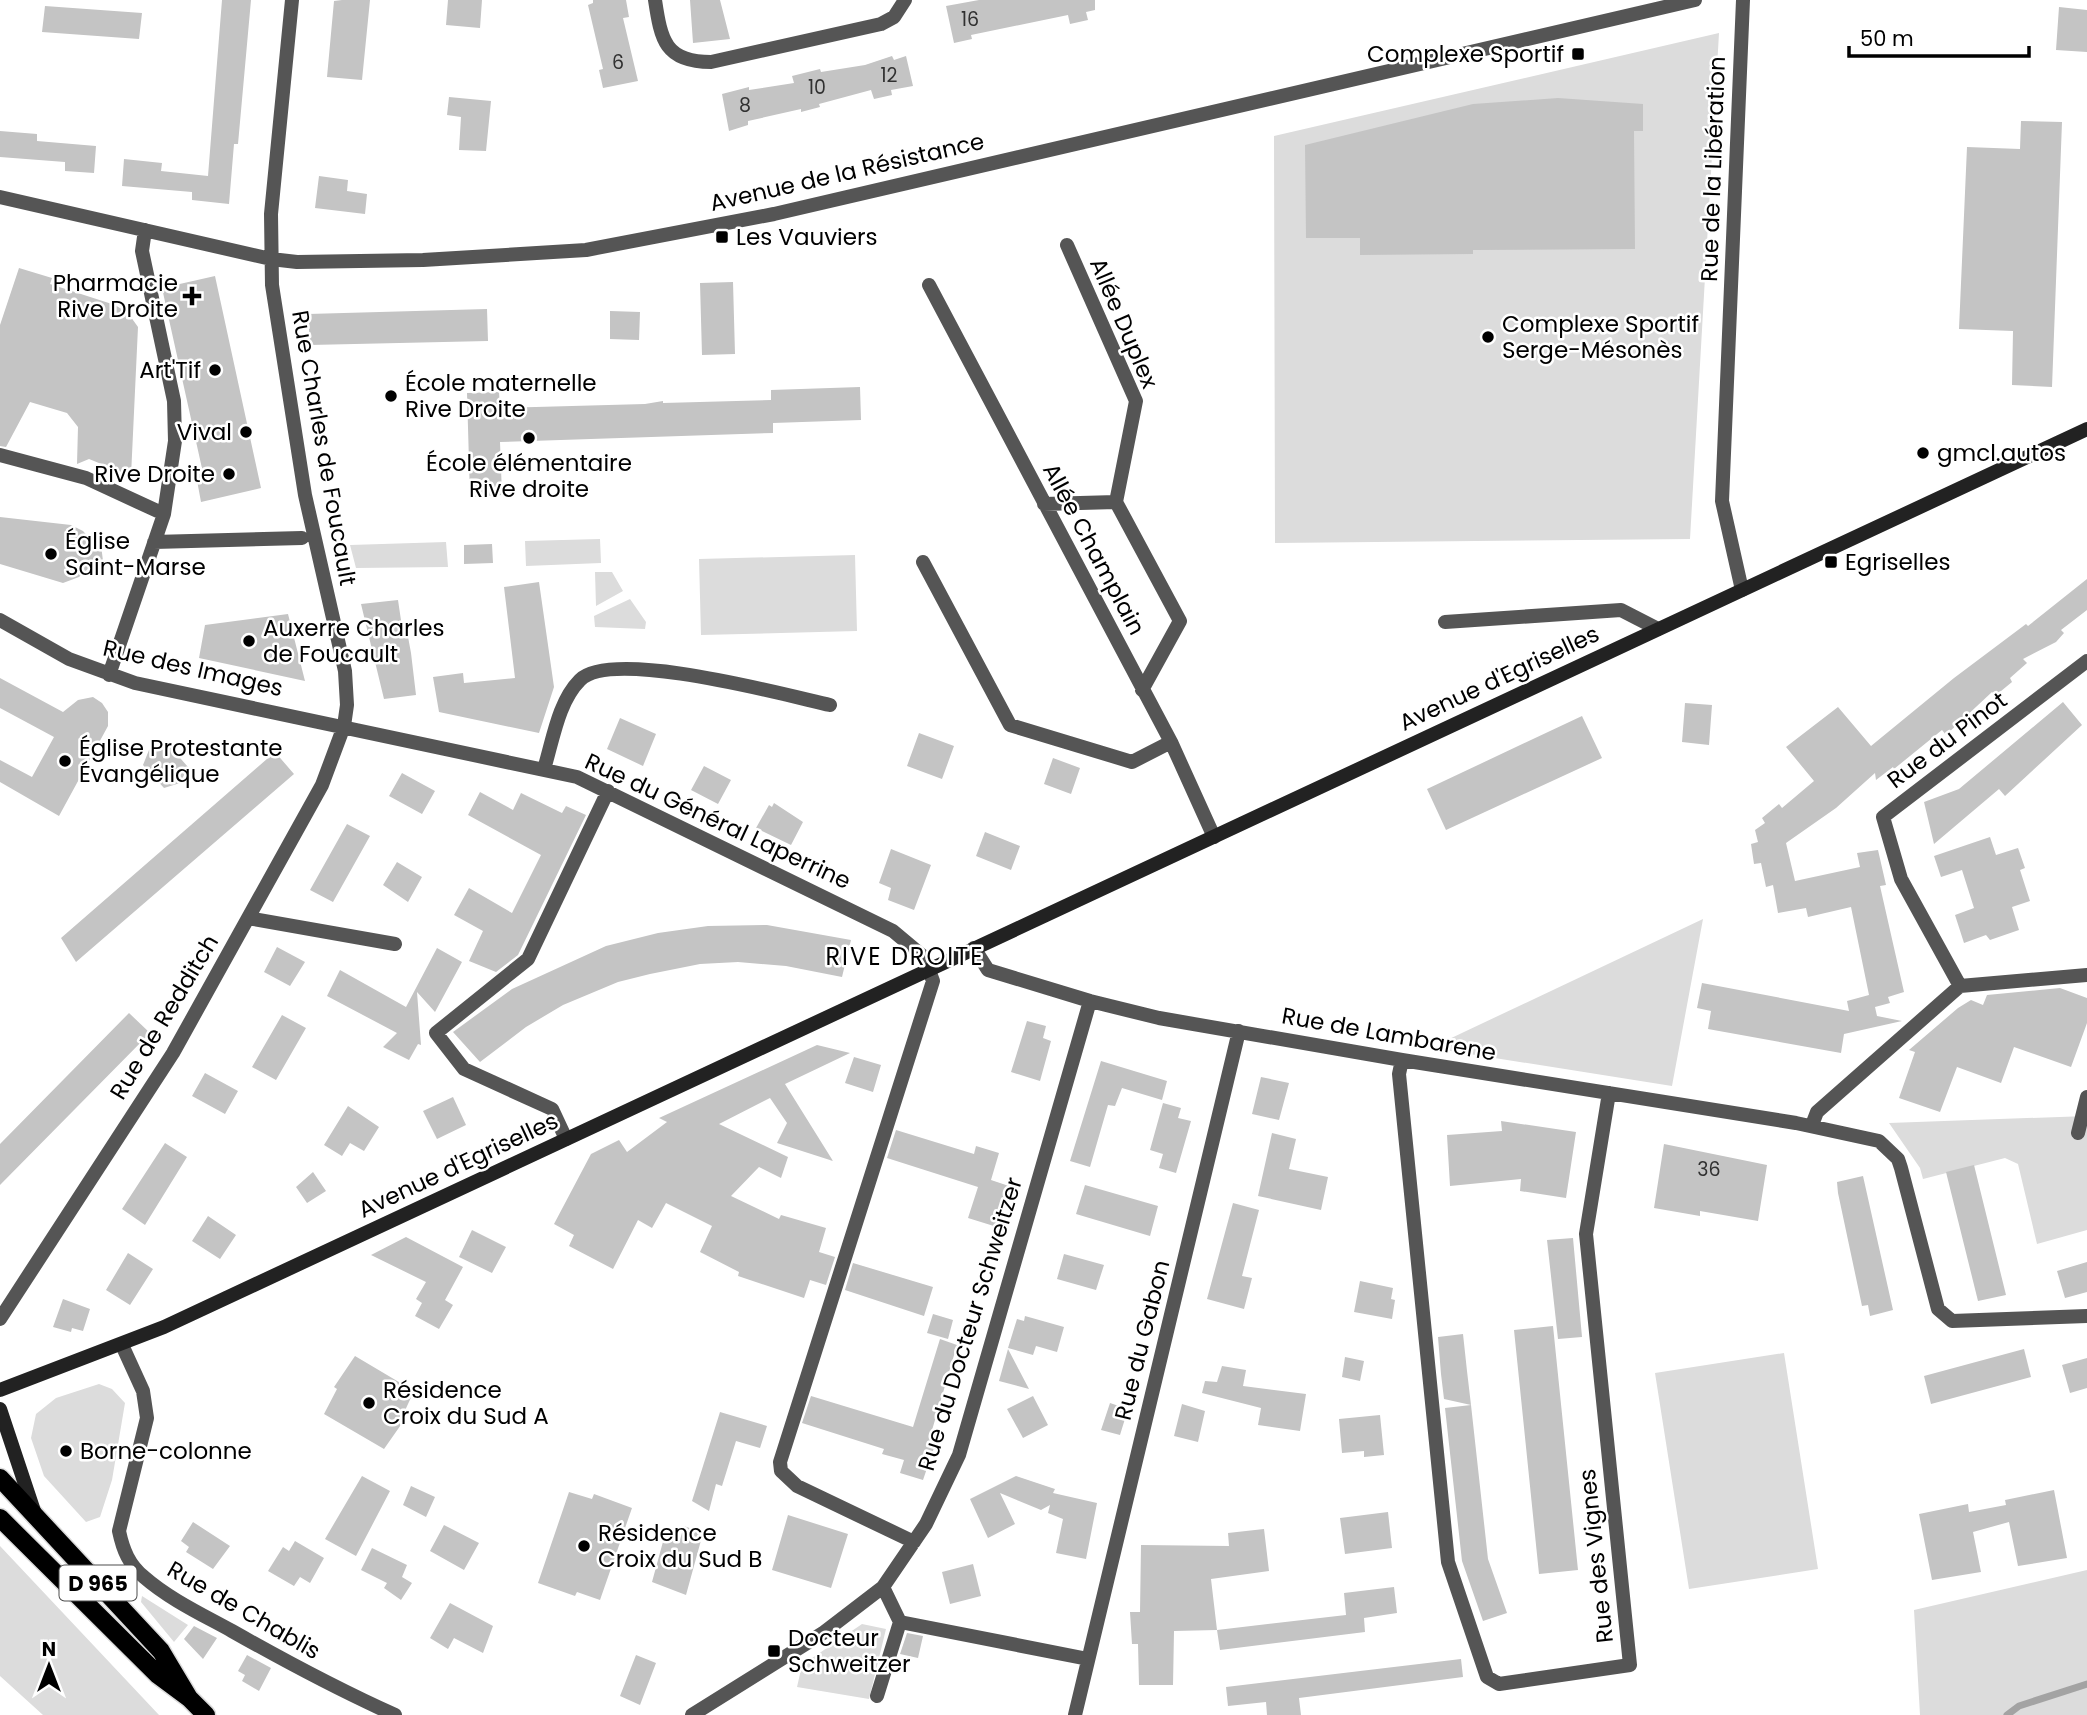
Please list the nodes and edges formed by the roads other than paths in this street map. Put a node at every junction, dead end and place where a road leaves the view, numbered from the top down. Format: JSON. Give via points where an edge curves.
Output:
{"nodes":[{"id":1,"x":292,"y":0,"type":"edge"},
{"id":2,"x":655,"y":0,"type":"edge"},
{"id":3,"x":905,"y":0,"type":"edge"},
{"id":4,"x":1695,"y":0,"type":"edge"},
{"id":5,"x":1743,"y":0,"type":"edge"},
{"id":6,"x":0,"y":197,"type":"edge"},
{"id":7,"x":145,"y":230,"type":"junction"},
{"id":8,"x":1067,"y":245,"type":"dead end"},
{"id":9,"x":271,"y":259,"type":"junction"},
{"id":10,"x":929,"y":285,"type":"dead end"},
{"id":11,"x":2087,"y":429,"type":"edge"},
{"id":12,"x":0,"y":455,"type":"edge"},
{"id":13,"x":1116,"y":502,"type":"junction"},
{"id":14,"x":1044,"y":504,"type":"junction"},
{"id":15,"x":163,"y":514,"type":"junction"},
{"id":16,"x":303,"y":538,"type":"dead end"},
{"id":17,"x":154,"y":542,"type":"junction"},
{"id":18,"x":923,"y":562,"type":"dead end"},
{"id":19,"x":1742,"y":590,"type":"junction"},
{"id":20,"x":0,"y":620,"type":"edge"},
{"id":21,"x":1445,"y":622,"type":"dead end"},
{"id":22,"x":1658,"y":629,"type":"junction"},
{"id":23,"x":2087,"y":661,"type":"edge"},
{"id":24,"x":109,"y":675,"type":"junction"},
{"id":25,"x":1142,"y":690,"type":"junction"},
{"id":26,"x":830,"y":705,"type":"dead end"},
{"id":27,"x":344,"y":726,"type":"junction"},
{"id":28,"x":1171,"y":743,"type":"junction"},
{"id":29,"x":544,"y":769,"type":"junction"},
{"id":30,"x":608,"y":791,"type":"junction"},
{"id":31,"x":1214,"y":837,"type":"junction"},
{"id":32,"x":248,"y":918,"type":"junction"},
{"id":33,"x":395,"y":944,"type":"dead end"},
{"id":34,"x":974,"y":948,"type":"junction"},
{"id":35,"x":930,"y":969,"type":"junction"},
{"id":36,"x":2087,"y":975,"type":"edge"},
{"id":37,"x":1960,"y":986,"type":"junction"},
{"id":38,"x":1090,"y":1001,"type":"junction"},
{"id":39,"x":1239,"y":1031,"type":"junction"},
{"id":40,"x":1402,"y":1060,"type":"junction"},
{"id":41,"x":1609,"y":1093,"type":"junction"},
{"id":42,"x":2087,"y":1097,"type":"edge"},
{"id":43,"x":1812,"y":1125,"type":"junction"},
{"id":44,"x":2078,"y":1133,"type":"dead end"},
{"id":45,"x":566,"y":1139,"type":"junction"},
{"id":46,"x":2087,"y":1315,"type":"edge"},
{"id":47,"x":0,"y":1319,"type":"edge"},
{"id":48,"x":122,"y":1345,"type":"junction"},
{"id":49,"x":0,"y":1390,"type":"edge"},
{"id":50,"x":0,"y":1409,"type":"edge"},
{"id":51,"x":0,"y":1478,"type":"edge"},
{"id":52,"x":36,"y":1515,"type":"junction"},
{"id":53,"x":0,"y":1518,"type":"edge"},
{"id":54,"x":914,"y":1542,"type":"junction"},
{"id":55,"x":883,"y":1587,"type":"junction"},
{"id":56,"x":900,"y":1622,"type":"junction"},
{"id":57,"x":1088,"y":1659,"type":"junction"},
{"id":58,"x":877,"y":1696,"type":"dead end"},
{"id":59,"x":190,"y":1698,"type":"junction"},
{"id":60,"x":206,"y":1715,"type":"edge"},
{"id":61,"x":395,"y":1715,"type":"edge"},
{"id":62,"x":692,"y":1715,"type":"edge"},
{"id":63,"x":1074,"y":1715,"type":"edge"}],
"edges":[{"from":1,"to":9,"type":"street","name":"Rue Charles de Foucault","via":[[271,214]]},
{"from":2,"to":3,"type":"street","via":[[660,33],[670,50],[690,62],[711,62],[881,24],[894,17]]},
{"from":4,"to":9,"type":"street","name":"Avenue de la Résistance","via":[[774,214],[586,250],[311,262]]},
{"from":5,"to":19,"type":"street","name":"Rue de la Libération","via":[[1721,500]]},
{"from":6,"to":7,"type":"street","name":"Avenue de la Résistance"},
{"from":7,"to":9,"type":"street","name":"Avenue de la Résistance"},
{"from":7,"to":15,"type":"street","via":[[142,251],[176,421]]},
{"from":8,"to":13,"type":"street","name":"Allée Duplex","via":[[1136,401]]},
{"from":9,"to":27,"type":"street","name":"Rue Charles de Foucault","via":[[292,427],[345,671]]},
{"from":10,"to":14,"type":"street","name":"Allée Champlain"},
{"from":11,"to":19,"type":"street","name":"Avenue d'Egriselles"},
{"from":12,"to":15,"type":"street","via":[[86,478]]},
{"from":13,"to":14,"type":"street"},
{"from":13,"to":25,"type":"street","via":[[1180,621]]},
{"from":14,"to":25,"type":"street","name":"Allée Champlain"},
{"from":15,"to":17,"type":"street"},
{"from":16,"to":17,"type":"street"},
{"from":17,"to":24,"type":"street"},
{"from":18,"to":28,"type":"street","via":[[1010,725],[1132,762]]},
{"from":19,"to":22,"type":"street","name":"Avenue d'Egriselles"},
{"from":20,"to":24,"type":"street","name":"Rue des Images","via":[[69,659]]},
{"from":21,"to":22,"type":"street","via":[[1621,610]]},
{"from":22,"to":31,"type":"street","name":"Avenue d'Egriselles"},
{"from":23,"to":37,"type":"street","name":"Rue du Pinot","via":[[1883,817],[1901,879]]},
{"from":24,"to":27,"type":"street","name":"Rue des Images"},
{"from":25,"to":28,"type":"street","name":"Allée Champlain"},
{"from":26,"to":29,"type":"street","via":[[684,673],[604,671],[582,678],[569,693]]},
{"from":27,"to":29,"type":"street","name":"Rue du Général Laperrine"},
{"from":27,"to":32,"type":"street","name":"Rue de Redditch","via":[[322,785]]},
{"from":28,"to":31,"type":"street","name":"Allée Champlain"},
{"from":29,"to":30,"type":"street","name":"Rue du Général Laperrine"},
{"from":30,"to":35,"type":"street","name":"Rue du Général Laperrine","via":[[893,931],[924,957]]},
{"from":30,"to":45,"type":"street","via":[[528,959],[436,1033],[464,1069],[552,1109]]},
{"from":31,"to":34,"type":"street","name":"Avenue d'Egriselles"},
{"from":32,"to":33,"type":"street"},
{"from":32,"to":47,"type":"street","name":"Rue de Redditch","via":[[173,1054]]},
{"from":34,"to":35,"type":"street","name":"Avenue d'Egriselles"},
{"from":34,"to":38,"type":"street","name":"Rue de Lambarene","via":[[988,970]]},
{"from":35,"to":45,"type":"street","name":"Avenue d'Egriselles"},
{"from":35,"to":54,"type":"street","via":[[933,981],[780,1462],[781,1471],[797,1486]]},
{"from":36,"to":37,"type":"street"},
{"from":37,"to":43,"type":"street","via":[[1817,1112]]},
{"from":38,"to":39,"type":"street","name":"Rue de Lambarene"},
{"from":38,"to":54,"type":"street","name":"Rue du Docteur Schweitzer","via":[[959,1455]]},
{"from":39,"to":40,"type":"street","name":"Rue de Lambarene"},
{"from":39,"to":57,"type":"street","name":"Rue du Gabon"},
{"from":40,"to":41,"type":"street","name":"Rue de Lambarene"},
{"from":40,"to":41,"type":"street","name":"Rue des Vignes","via":[[1401,1088],[1448,1562],[1487,1677],[1499,1684],[1630,1665],[1586,1234]]},
{"from":41,"to":43,"type":"street","name":"Rue de Lambarene"},
{"from":42,"to":44,"type":"street"},
{"from":43,"to":46,"type":"street","name":"Rue de Lambarene","via":[[1879,1141],[1898,1159],[1938,1309],[1952,1321]]},
{"from":45,"to":48,"type":"street","name":"Avenue d'Egriselles"},
{"from":48,"to":49,"type":"street","name":"Avenue d'Egriselles"},
{"from":48,"to":61,"type":"street","name":"Rue de Chablis","via":[[143,1391],[147,1418],[119,1531],[132,1565],[202,1615],[331,1686]]},
{"from":50,"to":52,"type":"street"},
{"from":51,"to":52,"type":"main road","number":"D 965"},
{"from":52,"to":59,"type":"main road","number":"D 965","via":[[161,1651]]},
{"from":53,"to":59,"type":"main road","number":"D 965","via":[[158,1675]]},
{"from":54,"to":55,"type":"street","name":"Rue du Docteur Schweitzer"},
{"from":55,"to":56,"type":"street"},
{"from":55,"to":62,"type":"street","name":"Rue du Docteur Schweitzer","via":[[823,1633]]},
{"from":56,"to":57,"type":"street"},
{"from":56,"to":58,"type":"street"},
{"from":57,"to":63,"type":"street","name":"Rue du Gabon"},
{"from":59,"to":60,"type":"main road","number":"D 965"}]}
